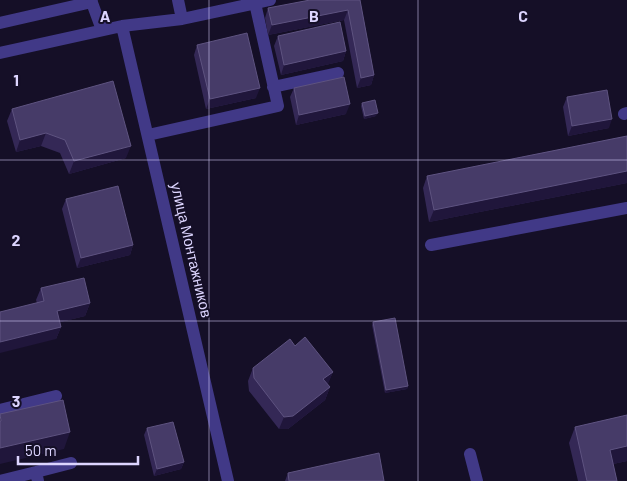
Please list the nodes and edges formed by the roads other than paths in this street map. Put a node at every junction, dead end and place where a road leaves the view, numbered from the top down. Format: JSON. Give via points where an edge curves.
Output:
{"nodes":[{"id":1,"x":178,"y":0,"type":"edge"},
{"id":2,"x":270,"y":0,"type":"edge"},
{"id":3,"x":92,"y":1,"type":"edge"},
{"id":4,"x":255,"y":3,"type":"junction"},
{"id":5,"x":182,"y":19,"type":"junction"},
{"id":6,"x":0,"y":23,"type":"edge"},
{"id":7,"x":122,"y":26,"type":"junction"},
{"id":8,"x":102,"y":30,"type":"junction"},
{"id":9,"x":0,"y":53,"type":"edge"},
{"id":10,"x":338,"y":73,"type":"dead end"},
{"id":11,"x":273,"y":87,"type":"junction"},
{"id":12,"x":148,"y":135,"type":"junction"},
{"id":13,"x":627,"y":208,"type":"edge"},
{"id":14,"x":431,"y":246,"type":"dead end"},
{"id":15,"x":56,"y":396,"type":"dead end"},
{"id":16,"x":0,"y":410,"type":"edge"},
{"id":17,"x":470,"y":454,"type":"dead end"},
{"id":18,"x":71,"y":463,"type":"dead end"},
{"id":19,"x":37,"y":477,"type":"edge"},
{"id":20,"x":0,"y":481,"type":"edge"},
{"id":21,"x":228,"y":481,"type":"edge"},
{"id":22,"x":477,"y":481,"type":"edge"}],
"edges":[{"from":1,"to":5,"type":"street"},
{"from":2,"to":4,"type":"street"},
{"from":3,"to":6,"type":"street"},
{"from":3,"to":8,"type":"street"},
{"from":4,"to":5,"type":"street"},
{"from":4,"to":11,"type":"street"},
{"from":5,"to":7,"type":"street"},
{"from":7,"to":8,"type":"street"},
{"from":7,"to":12,"type":"street","name":"улица Монтажников"},
{"from":8,"to":9,"type":"street"},
{"from":10,"to":11,"type":"street"},
{"from":11,"to":12,"type":"street","via":[[278,106]]},
{"from":12,"to":21,"type":"street","name":"улица Монтажников"},
{"from":13,"to":14,"type":"street"},
{"from":15,"to":16,"type":"street"},
{"from":17,"to":22,"type":"street"},
{"from":18,"to":19,"type":"street"},
{"from":19,"to":20,"type":"street"}]}
